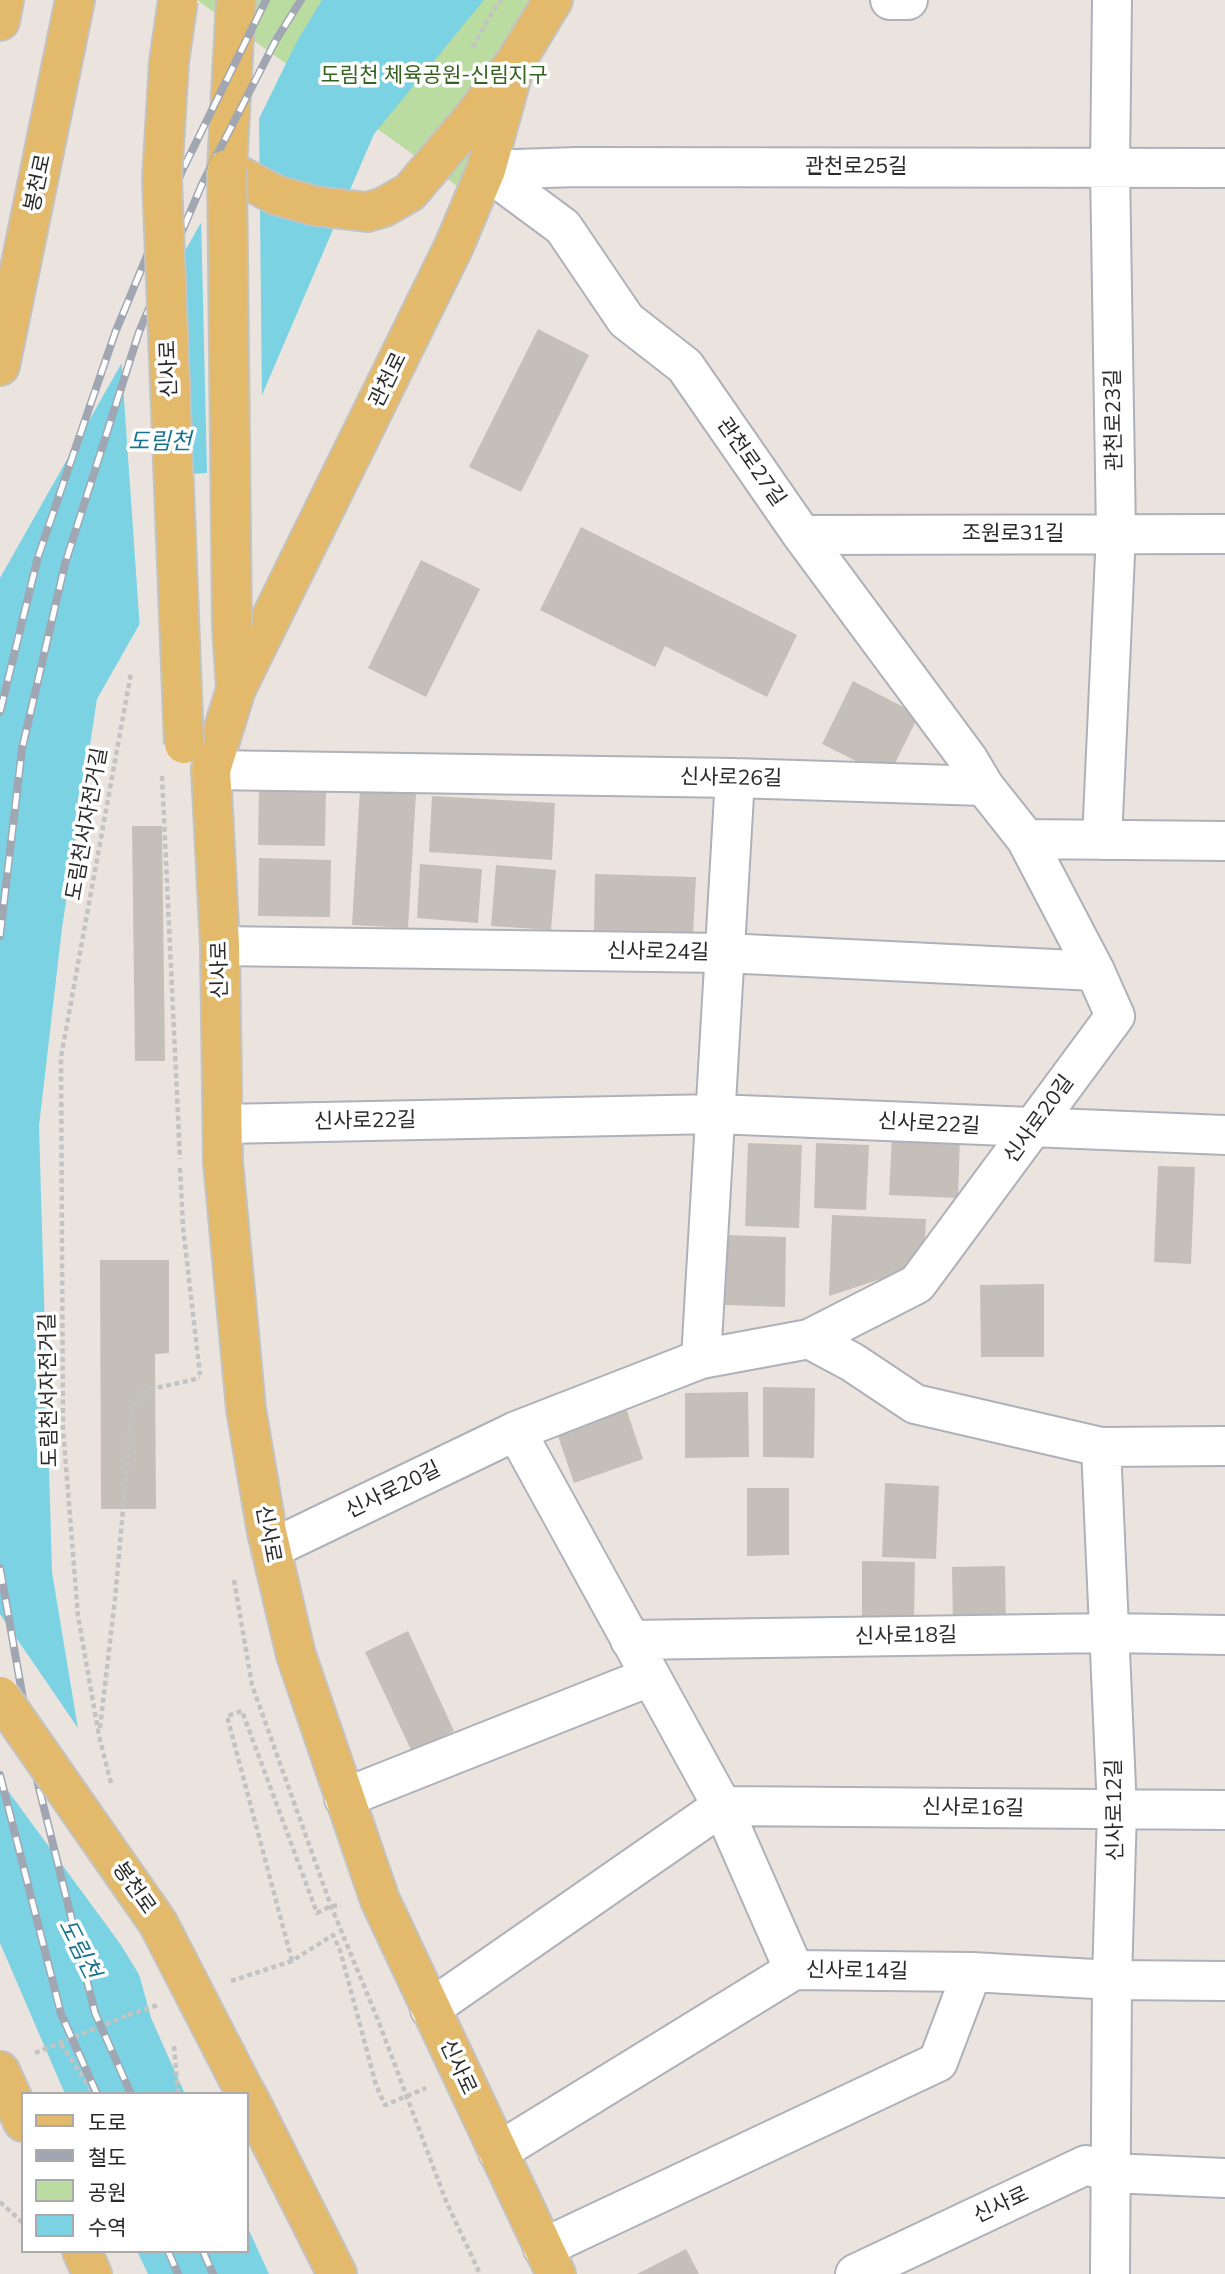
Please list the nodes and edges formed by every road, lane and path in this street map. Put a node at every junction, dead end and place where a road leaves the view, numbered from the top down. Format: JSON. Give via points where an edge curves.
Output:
{"nodes":[{"id":1,"x":4,"y":0,"type":"edge"},
{"id":2,"x":75,"y":0,"type":"edge"},
{"id":3,"x":178,"y":0,"type":"edge"},
{"id":4,"x":236,"y":0,"type":"edge"},
{"id":5,"x":501,"y":0,"type":"edge"},
{"id":6,"x":553,"y":0,"type":"edge"},
{"id":7,"x":890,"y":0,"type":"edge"},
{"id":8,"x":908,"y":0,"type":"edge"},
{"id":9,"x":1112,"y":0,"type":"edge"},
{"id":10,"x":488,"y":19,"type":"dead end"},
{"id":11,"x":0,"y":21,"type":"edge"},
{"id":12,"x":516,"y":61,"type":"junction"},
{"id":13,"x":1110,"y":168,"type":"junction"},
{"id":14,"x":1225,"y":168,"type":"edge"},
{"id":15,"x":227,"y":170,"type":"junction"},
{"id":16,"x":486,"y":170,"type":"junction"},
{"id":17,"x":0,"y":366,"type":"edge"},
{"id":18,"x":1116,"y":533,"type":"junction"},
{"id":19,"x":1225,"y":534,"type":"edge"},
{"id":20,"x":802,"y":535,"type":"junction"},
{"id":21,"x":131,"y":673,"type":"dead end"},
{"id":22,"x":236,"y":689,"type":"junction"},
{"id":23,"x":198,"y":757,"type":"junction"},
{"id":24,"x":735,"y":778,"type":"junction"},
{"id":25,"x":984,"y":786,"type":"junction"},
{"id":26,"x":1026,"y":839,"type":"junction"},
{"id":27,"x":1102,"y":840,"type":"junction"},
{"id":28,"x":1225,"y":841,"type":"edge"},
{"id":29,"x":220,"y":946,"type":"junction"},
{"id":30,"x":724,"y":953,"type":"junction"},
{"id":31,"x":1095,"y":971,"type":"junction"},
{"id":32,"x":716,"y":1114,"type":"junction"},
{"id":33,"x":223,"y":1124,"type":"junction"},
{"id":34,"x":1033,"y":1128,"type":"junction"},
{"id":35,"x":1225,"y":1135,"type":"edge"},
{"id":36,"x":809,"y":1339,"type":"junction"},
{"id":37,"x":701,"y":1359,"type":"junction"},
{"id":38,"x":200,"y":1378,"type":"dead end"},
{"id":39,"x":516,"y":1431,"type":"junction"},
{"id":40,"x":1225,"y":1446,"type":"edge"},
{"id":41,"x":1101,"y":1447,"type":"junction"},
{"id":42,"x":271,"y":1549,"type":"junction"},
{"id":43,"x":1109,"y":1633,"type":"junction"},
{"id":44,"x":1225,"y":1635,"type":"edge"},
{"id":45,"x":630,"y":1640,"type":"junction"},
{"id":46,"x":649,"y":1677,"type":"junction"},
{"id":47,"x":0,"y":1696,"type":"edge"},
{"id":48,"x":99,"y":1736,"type":"junction"},
{"id":49,"x":112,"y":1789,"type":"dead end"},
{"id":50,"x":344,"y":1798,"type":"junction"},
{"id":51,"x":722,"y":1806,"type":"junction"},
{"id":52,"x":1117,"y":1810,"type":"junction"},
{"id":53,"x":1225,"y":1810,"type":"edge"},
{"id":54,"x":331,"y":1906,"type":"dead end"},
{"id":55,"x":794,"y":1970,"type":"junction"},
{"id":56,"x":972,"y":1972,"type":"junction"},
{"id":57,"x":1112,"y":1980,"type":"junction"},
{"id":58,"x":1225,"y":1981,"type":"edge"},
{"id":59,"x":160,"y":2004,"type":"dead end"},
{"id":60,"x":430,"y":2008,"type":"junction"},
{"id":61,"x":0,"y":2071,"type":"edge"},
{"id":62,"x":460,"y":2073,"type":"junction"},
{"id":63,"x":93,"y":2092,"type":"edge"},
{"id":64,"x":245,"y":2092,"type":"edge"},
{"id":65,"x":248,"y":2098,"type":"edge"},
{"id":66,"x":21,"y":2118,"type":"edge"},
{"id":67,"x":498,"y":2152,"type":"junction"},
{"id":68,"x":1111,"y":2173,"type":"junction"},
{"id":69,"x":1225,"y":2178,"type":"edge"},
{"id":70,"x":0,"y":2202,"type":"edge"},
{"id":71,"x":21,"y":2221,"type":"edge"},
{"id":72,"x":83,"y":2253,"type":"edge"},
{"id":73,"x":550,"y":2261,"type":"edge"},
{"id":74,"x":92,"y":2274,"type":"edge"},
{"id":75,"x":337,"y":2274,"type":"edge"},
{"id":76,"x":855,"y":2274,"type":"edge"},
{"id":77,"x":1110,"y":2274,"type":"edge"}],
"edges":[{"from":1,"to":11,"type":"main road"},
{"from":2,"to":17,"type":"main road","name":"봉천로"},
{"from":3,"to":23,"type":"main road","name":"신사로","bridge":true,"via":[[162,179]]},
{"from":4,"to":15,"type":"main road","name":"신사로"},
{"from":5,"to":10,"type":"path"},
{"from":6,"to":12,"type":"main road","name":"관천로"},
{"from":7,"to":8,"type":"street"},
{"from":9,"to":13,"type":"street","name":"관천로23길"},
{"from":12,"to":15,"type":"main road","name":"관천로","via":[[410,192],[384,207],[368,212],[315,206],[276,195]]},
{"from":12,"to":16,"type":"main road","name":"관천로"},
{"from":13,"to":14,"type":"street","name":"관천로25길"},
{"from":13,"to":16,"type":"street","name":"관천로25길"},
{"from":13,"to":18,"type":"street","name":"관천로23길"},
{"from":15,"to":22,"type":"main road","name":"신사로","bridge":true},
{"from":16,"to":20,"type":"street","name":"관천로27길","via":[[564,227],[626,320],[685,366]]},
{"from":16,"to":22,"type":"main road","name":"관천로","via":[[454,246]]},
{"from":18,"to":19,"type":"street","name":"조원로31길"},
{"from":18,"to":20,"type":"street","name":"조원로31길"},
{"from":18,"to":27,"type":"street","name":"관천로23길"},
{"from":20,"to":25,"type":"street","name":"관천로27길"},
{"from":21,"to":48,"type":"path","name":"도림천서자전거길","via":[[61,1057],[63,1429],[78,1616]]},
{"from":22,"to":23,"type":"main road","name":"신사로"},
{"from":23,"to":24,"type":"street","name":"신사로26길"},
{"from":23,"to":29,"type":"main road","name":"신사로"},
{"from":24,"to":25,"type":"street","name":"신사로26길"},
{"from":24,"to":30,"type":"street"},
{"from":25,"to":26,"type":"street"},
{"from":26,"to":27,"type":"street"},
{"from":26,"to":31,"type":"street","name":"신사로20길"},
{"from":27,"to":28,"type":"street"},
{"from":29,"to":30,"type":"street","name":"신사로24길"},
{"from":29,"to":33,"type":"main road","name":"신사로"},
{"from":30,"to":31,"type":"street","name":"신사로24길"},
{"from":30,"to":32,"type":"street"},
{"from":31,"to":34,"type":"street","name":"신사로20길","via":[[1115,1016]]},
{"from":32,"to":33,"type":"street","name":"신사로22길"},
{"from":32,"to":34,"type":"street","name":"신사로22길"},
{"from":32,"to":37,"type":"street"},
{"from":33,"to":42,"type":"main road","name":"신사로","via":[[246,1409]]},
{"from":34,"to":35,"type":"street","name":"신사로22길"},
{"from":34,"to":36,"type":"street","name":"신사로20길","via":[[917,1284]]},
{"from":36,"to":37,"type":"street","name":"신사로20길"},
{"from":36,"to":41,"type":"street","via":[[915,1404]]},
{"from":37,"to":39,"type":"street","name":"신사로20길"},
{"from":38,"to":48,"type":"path","via":[[143,1391],[132,1409]]},
{"from":39,"to":42,"type":"street","name":"신사로20길"},
{"from":39,"to":45,"type":"street"},
{"from":40,"to":41,"type":"street"},
{"from":41,"to":43,"type":"street","name":"신사로12길"},
{"from":42,"to":50,"type":"main road","name":"신사로","via":[[296,1655]]},
{"from":43,"to":44,"type":"street","name":"신사로18길"},
{"from":43,"to":45,"type":"street","name":"신사로18길"},
{"from":43,"to":52,"type":"street","name":"신사로12길"},
{"from":45,"to":46,"type":"street"},
{"from":46,"to":50,"type":"street"},
{"from":46,"to":51,"type":"street"},
{"from":47,"to":64,"type":"main road","name":"봉천로","bridge":true,"via":[[158,1923]]},
{"from":48,"to":49,"type":"path","name":"도림천서자전거길"},
{"from":50,"to":60,"type":"main road","name":"신사로","via":[[380,1900]]},
{"from":51,"to":52,"type":"street","name":"신사로16길"},
{"from":51,"to":55,"type":"street"},
{"from":51,"to":60,"type":"street"},
{"from":52,"to":53,"type":"street","name":"신사로16길"},
{"from":52,"to":57,"type":"street","name":"신사로12길"},
{"from":54,"to":62,"type":"path","via":[[317,1913],[242,1711],[227,1716],[292,1961],[333,1935],[385,2105]]},
{"from":55,"to":56,"type":"street","name":"신사로14길"},
{"from":55,"to":67,"type":"street","name":"신사로14길"},
{"from":56,"to":57,"type":"street","name":"신사로14길"},
{"from":56,"to":73,"type":"street","name":"신사로","via":[[938,2062]]},
{"from":57,"to":58,"type":"street","name":"신사로14길"},
{"from":57,"to":68,"type":"street","name":"신사로12길"},
{"from":59,"to":63,"type":"path","bridge":true,"via":[[61,2044]]},
{"from":60,"to":62,"type":"main road","name":"신사로"},
{"from":61,"to":66,"type":"main road"},
{"from":62,"to":67,"type":"main road","name":"신사로"},
{"from":65,"to":75,"type":"main road","name":"봉천로"},
{"from":67,"to":73,"type":"main road","name":"신사로"},
{"from":68,"to":69,"type":"street"},
{"from":68,"to":76,"type":"street","name":"신사로","via":[[1086,2165]]},
{"from":68,"to":77,"type":"street","name":"신사로12길"},
{"from":70,"to":71,"type":"path"},
{"from":72,"to":74,"type":"main road"}]}
